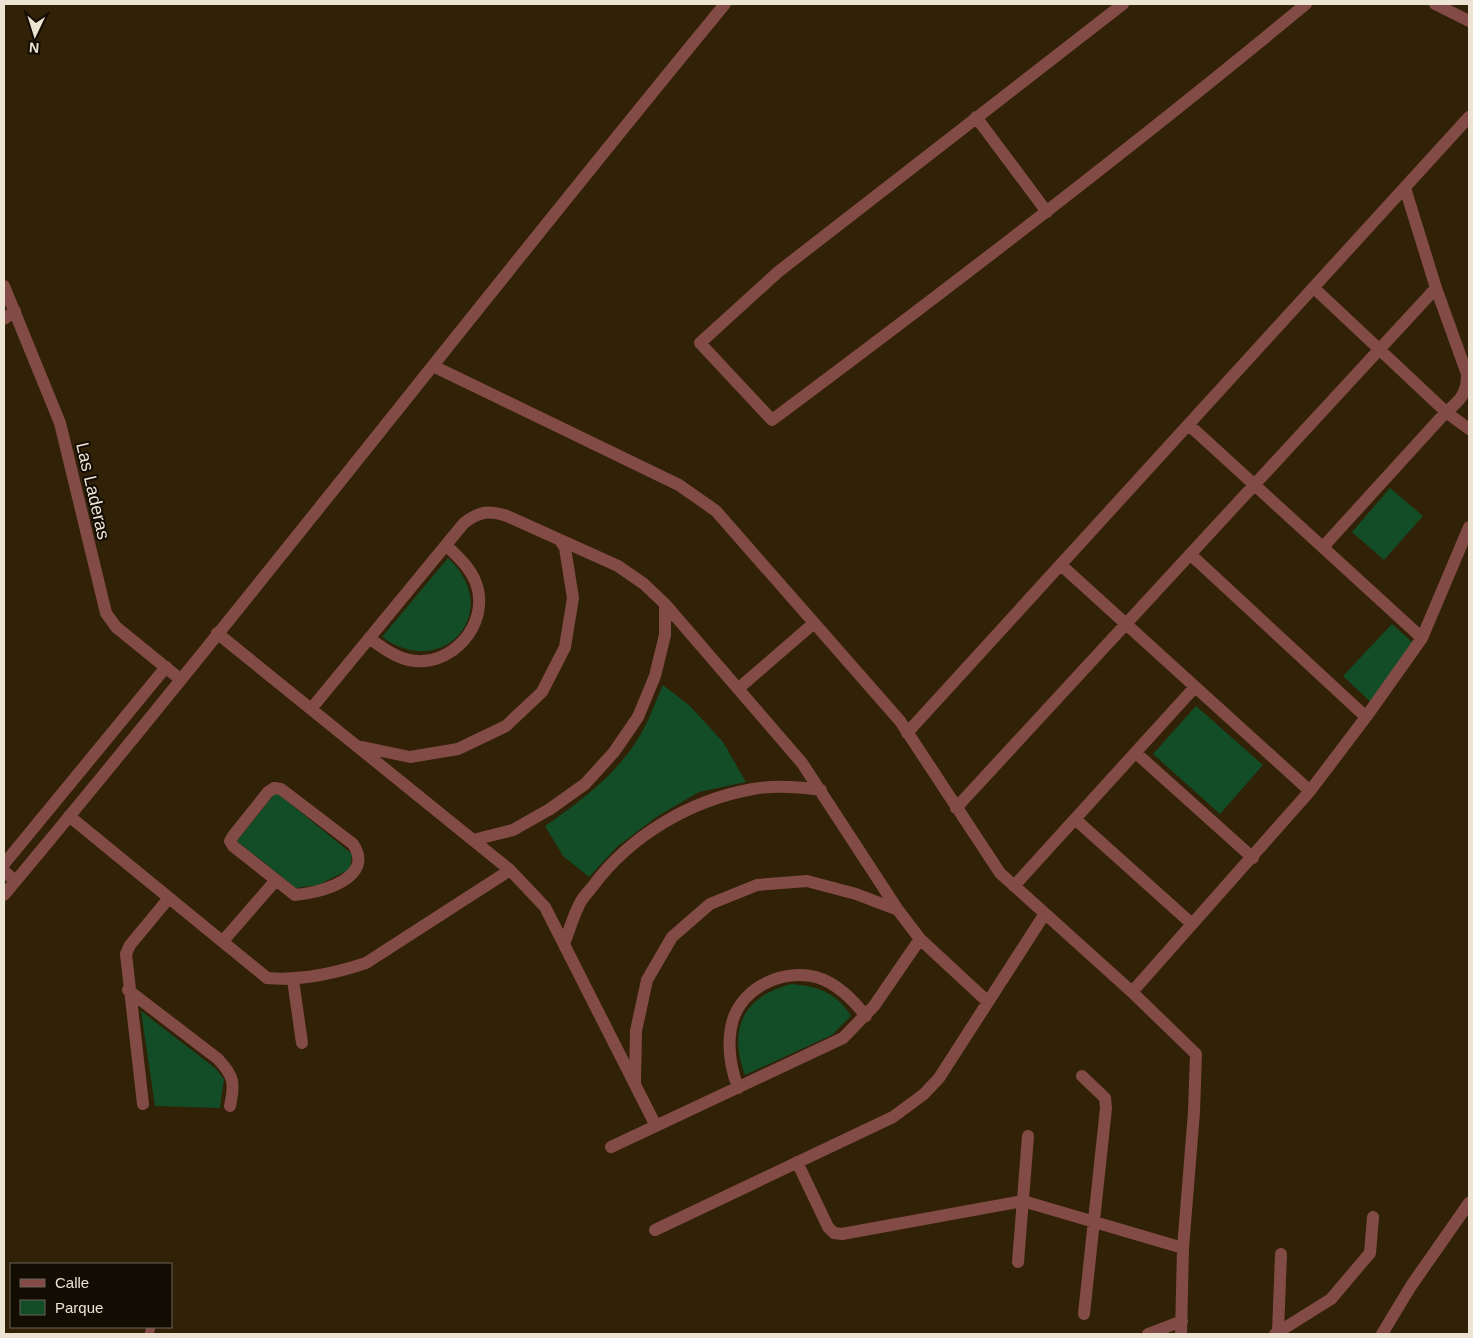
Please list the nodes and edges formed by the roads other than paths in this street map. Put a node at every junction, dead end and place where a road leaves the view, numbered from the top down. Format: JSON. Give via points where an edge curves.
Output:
{"nodes":[{"id":1,"x":725,"y":4,"type":"edge"},
{"id":2,"x":1123,"y":4,"type":"edge"},
{"id":3,"x":1306,"y":4,"type":"edge"},
{"id":4,"x":1437,"y":4,"type":"edge"},
{"id":5,"x":1469,"y":21,"type":"edge"},
{"id":6,"x":976,"y":117,"type":"junction"},
{"id":7,"x":1469,"y":117,"type":"edge"},
{"id":8,"x":1405,"y":188,"type":"junction"},
{"id":9,"x":1046,"y":212,"type":"junction"},
{"id":10,"x":4,"y":286,"type":"edge"},
{"id":11,"x":1314,"y":288,"type":"junction"},
{"id":12,"x":1436,"y":288,"type":"junction"},
{"id":13,"x":15,"y":311,"type":"junction"},
{"id":14,"x":4,"y":319,"type":"edge"},
{"id":15,"x":1379,"y":349,"type":"junction"},
{"id":16,"x":433,"y":366,"type":"junction"},
{"id":17,"x":1446,"y":412,"type":"junction"},
{"id":18,"x":1189,"y":424,"type":"junction"},
{"id":19,"x":1469,"y":429,"type":"edge"},
{"id":20,"x":1254,"y":484,"type":"junction"},
{"id":21,"x":1469,"y":527,"type":"edge"},
{"id":22,"x":561,"y":542,"type":"junction"},
{"id":23,"x":446,"y":545,"type":"junction"},
{"id":24,"x":1323,"y":547,"type":"junction"},
{"id":25,"x":1190,"y":554,"type":"junction"},
{"id":26,"x":1060,"y":565,"type":"junction"},
{"id":27,"x":665,"y":604,"type":"junction"},
{"id":28,"x":814,"y":623,"type":"junction"},
{"id":29,"x":1126,"y":624,"type":"junction"},
{"id":30,"x":217,"y":633,"type":"junction"},
{"id":31,"x":369,"y":638,"type":"junction"},
{"id":32,"x":1422,"y":638,"type":"junction"},
{"id":33,"x":166,"y":667,"type":"junction"},
{"id":34,"x":180,"y":679,"type":"junction"},
{"id":35,"x":1195,"y":687,"type":"junction"},
{"id":36,"x":739,"y":688,"type":"junction"},
{"id":37,"x":311,"y":709,"type":"junction"},
{"id":38,"x":1366,"y":717,"type":"junction"},
{"id":39,"x":907,"y":733,"type":"junction"},
{"id":40,"x":357,"y":746,"type":"junction"},
{"id":41,"x":1136,"y":753,"type":"junction"},
{"id":42,"x":821,"y":790,"type":"junction"},
{"id":43,"x":1310,"y":791,"type":"junction"},
{"id":44,"x":956,"y":808,"type":"junction"},
{"id":45,"x":69,"y":816,"type":"junction"},
{"id":46,"x":1075,"y":819,"type":"junction"},
{"id":47,"x":473,"y":840,"type":"junction"},
{"id":48,"x":1253,"y":858,"type":"junction"},
{"id":49,"x":4,"y":864,"type":"edge"},
{"id":50,"x":510,"y":870,"type":"junction"},
{"id":51,"x":4,"y":871,"type":"edge"},
{"id":52,"x":276,"y":880,"type":"junction"},
{"id":53,"x":15,"y":881,"type":"junction"},
{"id":54,"x":1014,"y":886,"type":"junction"},
{"id":55,"x":4,"y":895,"type":"edge"},
{"id":56,"x":169,"y":898,"type":"junction"},
{"id":57,"x":898,"y":910,"type":"junction"},
{"id":58,"x":1044,"y":916,"type":"junction"},
{"id":59,"x":1192,"y":924,"type":"junction"},
{"id":60,"x":920,"y":939,"type":"junction"},
{"id":61,"x":223,"y":941,"type":"junction"},
{"id":62,"x":564,"y":944,"type":"junction"},
{"id":63,"x":293,"y":980,"type":"junction"},
{"id":64,"x":128,"y":990,"type":"junction"},
{"id":65,"x":1132,"y":992,"type":"junction"},
{"id":66,"x":988,"y":1002,"type":"junction"},
{"id":67,"x":866,"y":1016,"type":"junction"},
{"id":68,"x":302,"y":1043,"type":"dead end"},
{"id":69,"x":1082,"y":1076,"type":"dead end"},
{"id":70,"x":635,"y":1085,"type":"junction"},
{"id":71,"x":738,"y":1088,"type":"junction"},
{"id":72,"x":143,"y":1104,"type":"dead end"},
{"id":73,"x":230,"y":1106,"type":"dead end"},
{"id":74,"x":656,"y":1126,"type":"junction"},
{"id":75,"x":1028,"y":1136,"type":"dead end"},
{"id":76,"x":611,"y":1147,"type":"dead end"},
{"id":77,"x":797,"y":1162,"type":"junction"},
{"id":78,"x":1023,"y":1201,"type":"junction"},
{"id":79,"x":1469,"y":1204,"type":"edge"},
{"id":80,"x":1373,"y":1217,"type":"dead end"},
{"id":81,"x":1095,"y":1222,"type":"junction"},
{"id":82,"x":655,"y":1230,"type":"dead end"},
{"id":83,"x":1183,"y":1248,"type":"junction"},
{"id":84,"x":1281,"y":1254,"type":"dead end"},
{"id":85,"x":1018,"y":1262,"type":"dead end"},
{"id":86,"x":1084,"y":1314,"type":"dead end"},
{"id":87,"x":1182,"y":1321,"type":"junction"},
{"id":88,"x":1277,"y":1333,"type":"edge"},
{"id":89,"x":1148,"y":1334,"type":"edge"},
{"id":90,"x":1181,"y":1334,"type":"edge"},
{"id":91,"x":1382,"y":1334,"type":"edge"}],
"edges":[{"from":1,"to":16,"type":"street","via":[[558,206]]},
{"from":2,"to":6,"type":"street"},
{"from":3,"to":9,"type":"street","via":[[1174,113]]},
{"from":4,"to":5,"type":"street"},
{"from":6,"to":9,"type":"street"},
{"from":6,"to":9,"type":"street","via":[[778,272],[700,343],[772,420]]},
{"from":7,"to":8,"type":"street"},
{"from":8,"to":11,"type":"street"},
{"from":8,"to":12,"type":"street"},
{"from":10,"to":13,"type":"street","name":"Las Laderas"},
{"from":11,"to":15,"type":"street"},
{"from":11,"to":18,"type":"street"},
{"from":12,"to":15,"type":"street"},
{"from":12,"to":17,"type":"street","via":[[1468,374],[1468,388],[1462,399]]},
{"from":13,"to":14,"type":"street"},
{"from":13,"to":33,"type":"street","name":"Las Laderas","via":[[60,423],[106,613],[116,627]]},
{"from":15,"to":17,"type":"street"},
{"from":15,"to":20,"type":"street"},
{"from":16,"to":28,"type":"street","via":[[686,491],[716,511]]},
{"from":16,"to":30,"type":"street"},
{"from":17,"to":19,"type":"street"},
{"from":17,"to":24,"type":"street"},
{"from":18,"to":20,"type":"street"},
{"from":18,"to":26,"type":"street"},
{"from":20,"to":24,"type":"street"},
{"from":20,"to":25,"type":"street"},
{"from":21,"to":32,"type":"street"},
{"from":22,"to":23,"type":"street","via":[[491,511],[477,514],[464,523]]},
{"from":22,"to":27,"type":"street","via":[[618,566]]},
{"from":22,"to":40,"type":"street","via":[[565,548],[573,598],[565,647],[542,692],[506,726],[458,748],[410,757]]},
{"from":23,"to":31,"type":"street"},
{"from":23,"to":31,"type":"street","via":[[468,567],[477,585],[479,605],[475,624],[464,641],[442,656],[410,660],[392,654]]},
{"from":24,"to":32,"type":"street"},
{"from":25,"to":29,"type":"street"},
{"from":25,"to":38,"type":"street"},
{"from":26,"to":29,"type":"street"},
{"from":26,"to":39,"type":"street"},
{"from":27,"to":36,"type":"street"},
{"from":27,"to":47,"type":"street","via":[[665,635],[655,676],[638,717],[614,752],[585,784],[550,809],[513,830]]},
{"from":28,"to":36,"type":"street"},
{"from":28,"to":39,"type":"street"},
{"from":29,"to":35,"type":"street"},
{"from":29,"to":44,"type":"street"},
{"from":30,"to":34,"type":"street"},
{"from":30,"to":37,"type":"street"},
{"from":31,"to":37,"type":"street"},
{"from":32,"to":38,"type":"street"},
{"from":33,"to":34,"type":"street","name":"Las Laderas"},
{"from":33,"to":49,"type":"street"},
{"from":34,"to":45,"type":"street"},
{"from":35,"to":41,"type":"street"},
{"from":35,"to":43,"type":"street"},
{"from":36,"to":42,"type":"street"},
{"from":37,"to":40,"type":"street"},
{"from":38,"to":43,"type":"street"},
{"from":39,"to":44,"type":"street"},
{"from":40,"to":47,"type":"street"},
{"from":41,"to":46,"type":"street"},
{"from":41,"to":48,"type":"street"},
{"from":42,"to":57,"type":"street"},
{"from":42,"to":62,"type":"street","via":[[795,787],[753,789],[712,800],[672,818],[637,840],[605,870],[580,904]]},
{"from":43,"to":48,"type":"street"},
{"from":44,"to":54,"type":"street","via":[[1000,873]]},
{"from":45,"to":53,"type":"street"},
{"from":45,"to":56,"type":"street"},
{"from":46,"to":54,"type":"street"},
{"from":46,"to":59,"type":"street"},
{"from":47,"to":50,"type":"street"},
{"from":48,"to":59,"type":"street"},
{"from":50,"to":62,"type":"street","via":[[545,907]]},
{"from":50,"to":63,"type":"street","via":[[366,963],[343,971]]},
{"from":51,"to":53,"type":"street"},
{"from":52,"to":52,"type":"street","via":[[230,841],[274,788],[281,789],[353,844],[360,862],[356,871],[313,894],[295,895]]},
{"from":52,"to":61,"type":"street"},
{"from":53,"to":55,"type":"street"},
{"from":54,"to":58,"type":"street"},
{"from":56,"to":61,"type":"street"},
{"from":56,"to":64,"type":"street","via":[[130,945],[126,954]]},
{"from":57,"to":60,"type":"street"},
{"from":57,"to":70,"type":"street","via":[[807,881],[757,885],[710,904],[672,937],[647,980],[636,1031]]},
{"from":58,"to":65,"type":"street"},
{"from":58,"to":66,"type":"street"},
{"from":59,"to":65,"type":"street"},
{"from":60,"to":66,"type":"street"},
{"from":60,"to":67,"type":"street"},
{"from":61,"to":63,"type":"street","via":[[267,978]]},
{"from":62,"to":70,"type":"street"},
{"from":63,"to":68,"type":"street"},
{"from":64,"to":72,"type":"street"},
{"from":64,"to":73,"type":"street","via":[[218,1059],[230,1072],[234,1088]]},
{"from":65,"to":83,"type":"street","via":[[1196,1054]]},
{"from":66,"to":77,"type":"street","via":[[924,1094],[893,1117]]},
{"from":67,"to":71,"type":"street","via":[[843,1038]]},
{"from":67,"to":71,"type":"street","via":[[836,987],[816,977],[794,974],[773,979],[754,990],[739,1006],[731,1027],[731,1070]]},
{"from":69,"to":81,"type":"street","via":[[1105,1098],[1106,1108]]},
{"from":70,"to":74,"type":"street"},
{"from":71,"to":74,"type":"street"},
{"from":74,"to":76,"type":"street"},
{"from":75,"to":78,"type":"street"},
{"from":77,"to":78,"type":"street","via":[[828,1227],[834,1233]]},
{"from":77,"to":82,"type":"street"},
{"from":78,"to":81,"type":"street"},
{"from":78,"to":85,"type":"street"},
{"from":79,"to":91,"type":"street","via":[[1411,1286]]},
{"from":80,"to":88,"type":"street","via":[[1370,1253],[1331,1299]]},
{"from":81,"to":83,"type":"street"},
{"from":81,"to":86,"type":"street"},
{"from":83,"to":87,"type":"street"},
{"from":84,"to":88,"type":"street"},
{"from":87,"to":89,"type":"street"},
{"from":87,"to":90,"type":"street"}]}
